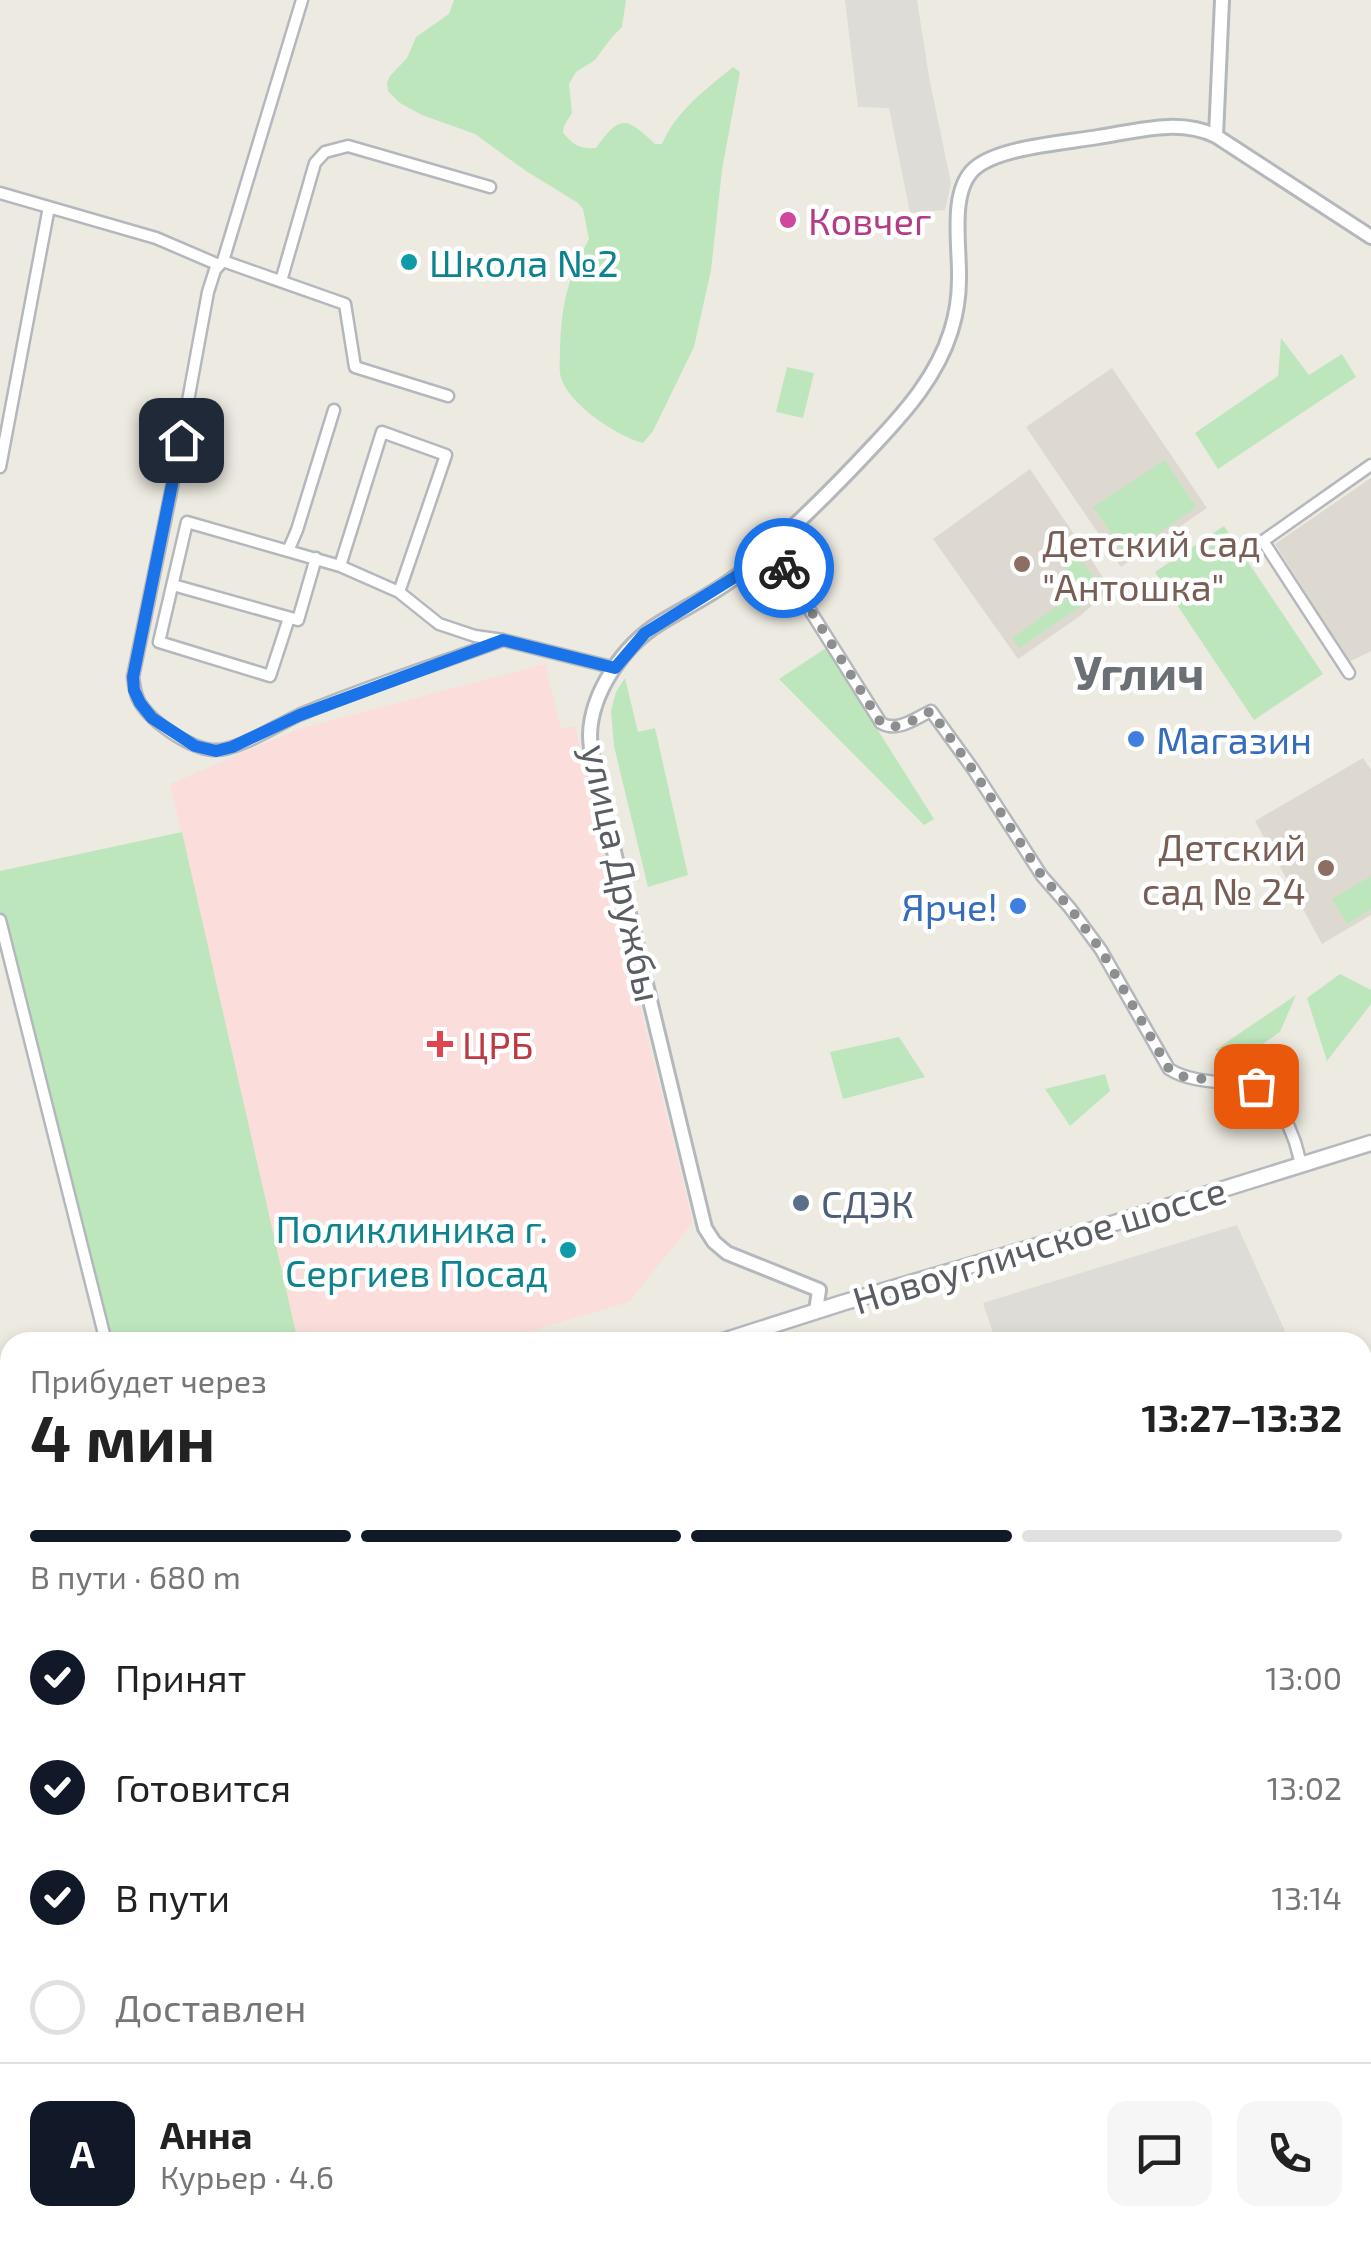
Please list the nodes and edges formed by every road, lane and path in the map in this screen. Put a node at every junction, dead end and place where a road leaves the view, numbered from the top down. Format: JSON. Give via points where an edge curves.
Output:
{"nodes":[{"id":1,"x":302,"y":0,"type":"edge"},
{"id":2,"x":1222,"y":0,"type":"edge"},
{"id":3,"x":1216,"y":136,"type":"junction"},
{"id":4,"x":490,"y":187,"type":"dead end"},
{"id":5,"x":0,"y":193,"type":"edge"},
{"id":6,"x":49,"y":207,"type":"junction"},
{"id":7,"x":1371,"y":236,"type":"edge"},
{"id":8,"x":221,"y":263,"type":"junction"},
{"id":9,"x":281,"y":281,"type":"junction"},
{"id":10,"x":448,"y":396,"type":"dead end"},
{"id":11,"x":334,"y":410,"type":"dead end"},
{"id":12,"x":1371,"y":465,"type":"edge"},
{"id":13,"x":0,"y":467,"type":"edge"},
{"id":14,"x":770,"y":547,"type":"junction"},
{"id":15,"x":288,"y":551,"type":"junction"},
{"id":16,"x":316,"y":558,"type":"junction"},
{"id":17,"x":340,"y":566,"type":"junction"},
{"id":18,"x":172,"y":584,"type":"junction"},
{"id":19,"x":399,"y":592,"type":"junction"},
{"id":20,"x":289,"y":618,"type":"junction"},
{"id":21,"x":503,"y":640,"type":"junction"},
{"id":22,"x":615,"y":668,"type":"junction"},
{"id":23,"x":1349,"y":673,"type":"dead end"},
{"id":24,"x":0,"y":920,"type":"edge"},
{"id":25,"x":1371,"y":1143,"type":"edge"},
{"id":26,"x":1301,"y":1164,"type":"junction"},
{"id":27,"x":819,"y":1290,"type":"junction"},
{"id":28,"x":842,"y":1303,"type":"junction"},
{"id":29,"x":816,"y":1312,"type":"junction"},
{"id":30,"x":103,"y":1332,"type":"edge"},
{"id":31,"x":752,"y":1332,"type":"edge"}],
"edges":[{"from":1,"to":8,"type":"street"},
{"from":2,"to":3,"type":"street"},
{"from":3,"to":7,"type":"street","name":"улица Дружбы"},
{"from":3,"to":14,"type":"street","name":"улица Дружбы","via":[[1178,125],[1013,152],[972,170],[959,197],[955,314],[932,374],[896,422]]},
{"from":4,"to":9,"type":"street","via":[[348,146],[325,152],[315,163]]},
{"from":5,"to":6,"type":"street"},
{"from":6,"to":8,"type":"street"},
{"from":6,"to":13,"type":"street"},
{"from":8,"to":9,"type":"street"},
{"from":8,"to":21,"type":"street","via":[[208,292],[133,677],[140,703],[195,746],[216,751]]},
{"from":9,"to":10,"type":"street","via":[[346,304],[355,367]]},
{"from":11,"to":15,"type":"street"},
{"from":12,"to":23,"type":"street","via":[[1263,541]]},
{"from":14,"to":22,"type":"street","name":"улица Дружбы","via":[[645,633]]},
{"from":14,"to":26,"type":"street","via":[[881,723],[899,726],[931,711],[1042,876],[1101,950],[1169,1069],[1274,1092]]},
{"from":15,"to":16,"type":"street"},
{"from":15,"to":18,"type":"street","via":[[187,522]]},
{"from":16,"to":17,"type":"street"},
{"from":16,"to":20,"type":"street","via":[[298,620]]},
{"from":17,"to":19,"type":"street"},
{"from":17,"to":19,"type":"street","via":[[382,432],[446,455]]},
{"from":18,"to":20,"type":"street"},
{"from":18,"to":20,"type":"street","via":[[159,642],[270,676]]},
{"from":19,"to":21,"type":"street","via":[[439,624]]},
{"from":21,"to":22,"type":"street"},
{"from":22,"to":27,"type":"street","name":"улица Дружбы","via":[[593,714],[591,749],[705,1228],[727,1253]]},
{"from":24,"to":30,"type":"street"},
{"from":25,"to":26,"type":"main road","name":"Новоугличское шоссе"},
{"from":26,"to":28,"type":"main road","name":"Новоугличское шоссе"},
{"from":27,"to":28,"type":"street","name":"улица Дружбы"},
{"from":27,"to":29,"type":"street"},
{"from":28,"to":29,"type":"main road","name":"Новоугличское шоссе"},
{"from":29,"to":31,"type":"main road","name":"Новоугличское шоссе"}]}
